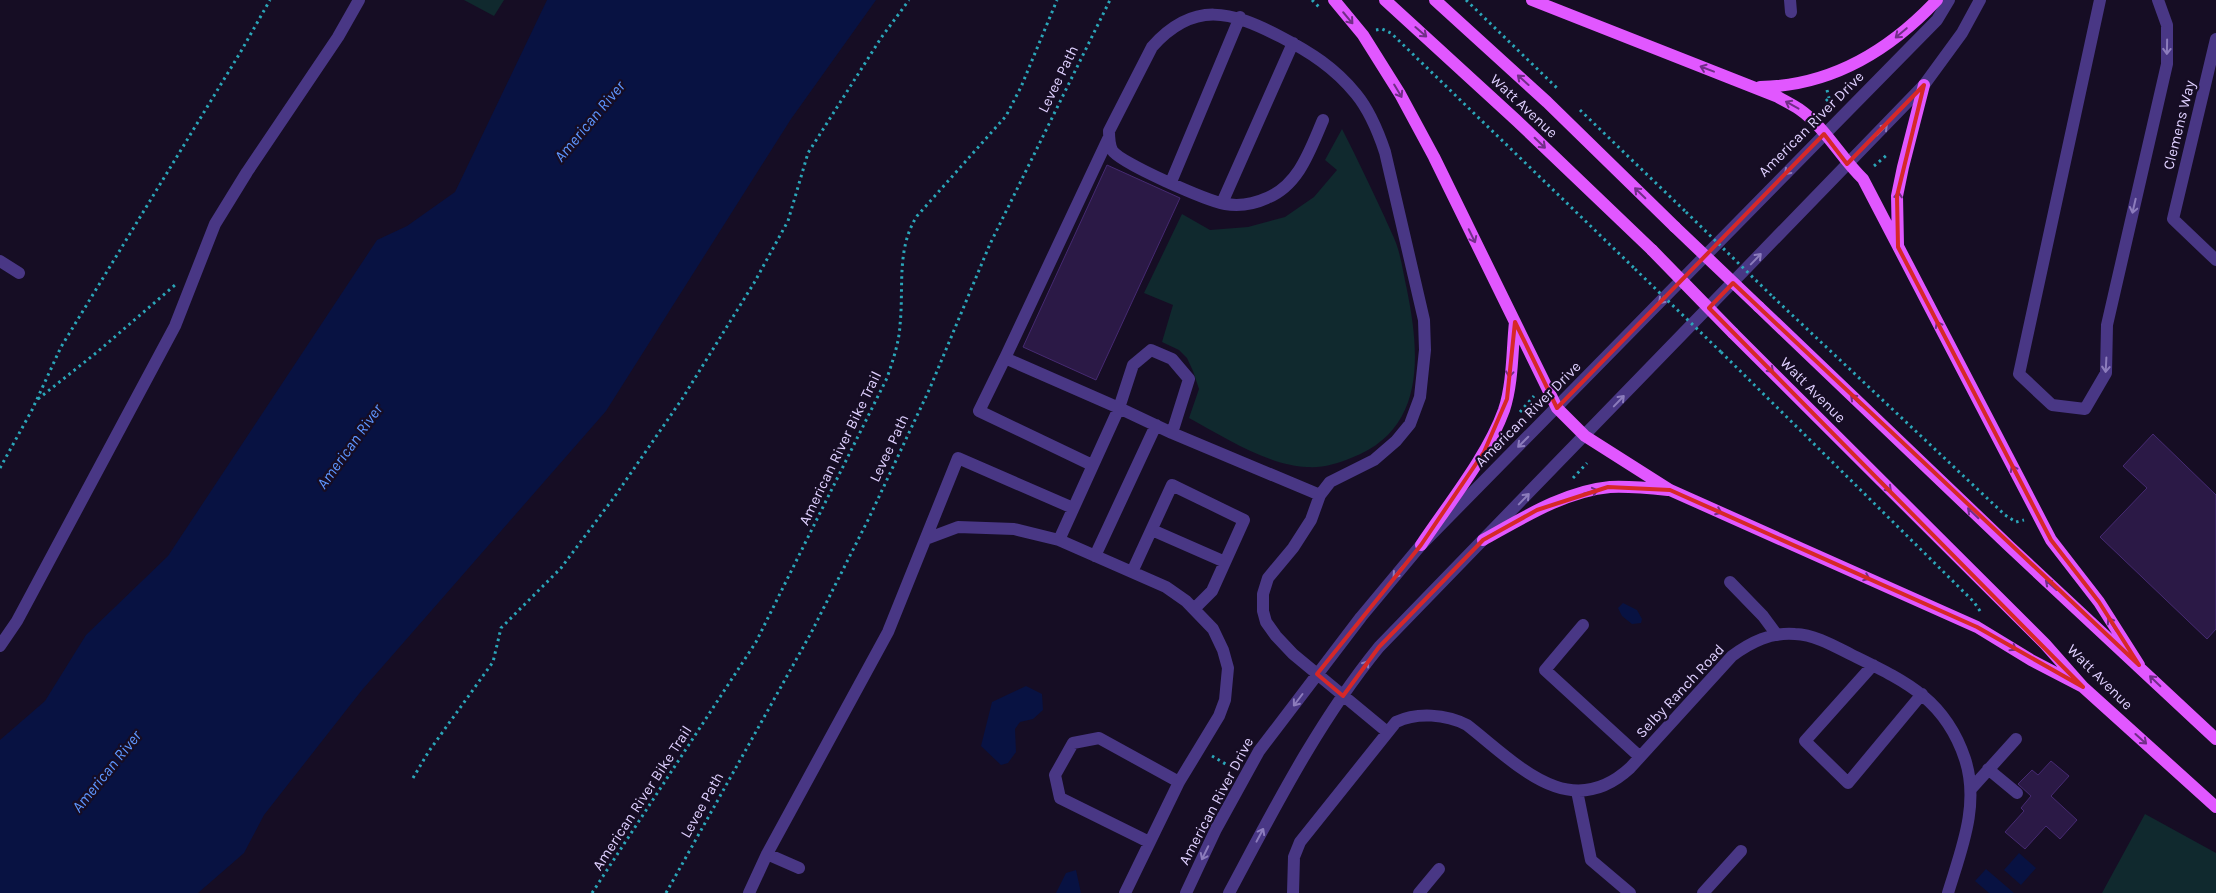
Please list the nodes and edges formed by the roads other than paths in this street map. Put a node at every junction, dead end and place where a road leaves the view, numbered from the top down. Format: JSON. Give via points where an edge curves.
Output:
{"nodes":[{"id":1,"x":359,"y":0,"type":"edge"},
{"id":2,"x":1334,"y":0,"type":"edge"},
{"id":3,"x":1385,"y":0,"type":"edge"},
{"id":4,"x":1435,"y":0,"type":"edge"},
{"id":5,"x":1532,"y":0,"type":"edge"},
{"id":6,"x":1937,"y":0,"type":"edge"},
{"id":7,"x":1949,"y":0,"type":"edge"},
{"id":8,"x":1980,"y":0,"type":"edge"},
{"id":9,"x":2100,"y":0,"type":"edge"},
{"id":10,"x":2158,"y":0,"type":"edge"},
{"id":11,"x":1240,"y":17,"type":"junction"},
{"id":12,"x":2216,"y":40,"type":"edge"},
{"id":13,"x":1293,"y":43,"type":"junction"},
{"id":14,"x":1924,"y":85,"type":"junction"},
{"id":15,"x":1752,"y":87,"type":"junction"},
{"id":16,"x":1323,"y":120,"type":"dead end"},
{"id":17,"x":1824,"y":134,"type":"junction"},
{"id":18,"x":1108,"y":139,"type":"junction"},
{"id":19,"x":1848,"y":164,"type":"junction"},
{"id":20,"x":1171,"y":182,"type":"junction"},
{"id":21,"x":1222,"y":203,"type":"junction"},
{"id":22,"x":1898,"y":247,"type":"junction"},
{"id":23,"x":2216,"y":260,"type":"edge"},
{"id":24,"x":0,"y":261,"type":"edge"},
{"id":25,"x":19,"y":273,"type":"dead end"},
{"id":26,"x":1514,"y":322,"type":"junction"},
{"id":27,"x":1005,"y":358,"type":"junction"},
{"id":28,"x":1119,"y":408,"type":"junction"},
{"id":29,"x":1557,"y":408,"type":"junction"},
{"id":30,"x":1156,"y":426,"type":"junction"},
{"id":31,"x":1172,"y":433,"type":"junction"},
{"id":32,"x":1585,"y":436,"type":"junction"},
{"id":33,"x":1092,"y":465,"type":"junction"},
{"id":34,"x":1670,"y":490,"type":"junction"},
{"id":35,"x":1320,"y":495,"type":"junction"},
{"id":36,"x":1073,"y":508,"type":"junction"},
{"id":37,"x":1152,"y":530,"type":"junction"},
{"id":38,"x":926,"y":539,"type":"junction"},
{"id":39,"x":1059,"y":540,"type":"junction"},
{"id":40,"x":1483,"y":540,"type":"junction"},
{"id":41,"x":1421,"y":545,"type":"junction"},
{"id":42,"x":1095,"y":556,"type":"junction"},
{"id":43,"x":1225,"y":562,"type":"junction"},
{"id":44,"x":1132,"y":572,"type":"junction"},
{"id":45,"x":1730,"y":582,"type":"dead end"},
{"id":46,"x":1194,"y":609,"type":"junction"},
{"id":47,"x":1584,"y":625,"type":"dead end"},
{"id":48,"x":1777,"y":635,"type":"junction"},
{"id":49,"x":0,"y":646,"type":"edge"},
{"id":50,"x":1872,"y":665,"type":"junction"},
{"id":51,"x":2139,"y":665,"type":"junction"},
{"id":52,"x":1317,"y":674,"type":"junction"},
{"id":53,"x":2083,"y":687,"type":"junction"},
{"id":54,"x":1922,"y":694,"type":"junction"},
{"id":55,"x":1343,"y":696,"type":"junction"},
{"id":56,"x":1386,"y":731,"type":"junction"},
{"id":57,"x":2216,"y":739,"type":"edge"},
{"id":58,"x":2016,"y":740,"type":"dead end"},
{"id":59,"x":1640,"y":757,"type":"junction"},
{"id":60,"x":1988,"y":769,"type":"junction"},
{"id":61,"x":1178,"y":782,"type":"junction"},
{"id":62,"x":1971,"y":789,"type":"junction"},
{"id":63,"x":1576,"y":791,"type":"junction"},
{"id":64,"x":2017,"y":793,"type":"dead end"},
{"id":65,"x":2216,"y":807,"type":"edge"},
{"id":66,"x":1149,"y":842,"type":"junction"},
{"id":67,"x":1741,"y":851,"type":"dead end"},
{"id":68,"x":767,"y":854,"type":"junction"},
{"id":69,"x":799,"y":868,"type":"dead end"},
{"id":70,"x":1439,"y":870,"type":"dead end"},
{"id":71,"x":748,"y":893,"type":"edge"},
{"id":72,"x":1125,"y":893,"type":"edge"},
{"id":73,"x":1186,"y":893,"type":"edge"},
{"id":74,"x":1229,"y":893,"type":"edge"},
{"id":75,"x":1293,"y":893,"type":"edge"},
{"id":76,"x":1419,"y":893,"type":"edge"},
{"id":77,"x":1630,"y":893,"type":"edge"},
{"id":78,"x":1703,"y":893,"type":"edge"},
{"id":79,"x":1948,"y":893,"type":"edge"}],
"edges":[{"from":1,"to":49,"type":"street","via":[[215,224],[175,326],[17,621]]},
{"from":2,"to":26,"type":"main road","one_way":true,"via":[[1363,35],[1404,102]]},
{"from":3,"to":53,"type":"main road","name":"Watt Avenue","one_way":true,"bridge":true,"via":[[1652,250],[2045,644]]},
{"from":51,"to":4,"type":"main road","name":"Watt Avenue","one_way":true,"bridge":true,"via":[[2009,546],[1547,102]]},
{"from":15,"to":5,"type":"main road","one_way":true},
{"from":6,"to":15,"type":"main road","one_way":true,"via":[[1890,42],[1860,63],[1822,78],[1782,87]]},
{"from":7,"to":17,"type":"street","name":"American River Drive","via":[[1937,20]]},
{"from":8,"to":14,"type":"street","via":[[1962,33]]},
{"from":10,"to":9,"type":"street","one_way":true,"via":[[2168,25],[2167,64],[2107,325],[2106,373],[2085,409],[2052,405],[2019,374]]},
{"from":11,"to":13,"type":"street"},
{"from":11,"to":18,"type":"street","via":[[1213,13],[1191,17],[1161,36],[1152,47],[1109,131]]},
{"from":11,"to":20,"type":"street"},
{"from":12,"to":23,"type":"street","name":"Clemens Way","via":[[2173,219]]},
{"from":13,"to":21,"type":"street"},
{"from":13,"to":35,"type":"street","via":[[1334,70],[1356,95],[1378,132],[1424,320],[1426,350],[1420,397],[1410,424],[1374,460],[1330,482]]},
{"from":19,"to":14,"type":"street","one_way":true},
{"from":22,"to":14,"type":"main road","one_way":true,"via":[[1898,196]]},
{"from":17,"to":15,"type":"main road","one_way":true,"via":[[1799,109]]},
{"from":16,"to":21,"type":"street","via":[[1299,173],[1285,187],[1248,204]]},
{"from":17,"to":19,"type":"main road"},
{"from":17,"to":29,"type":"street","name":"American River Drive","one_way":true},
{"from":18,"to":20,"type":"street","via":[[1120,159]]},
{"from":18,"to":27,"type":"street"},
{"from":19,"to":22,"type":"main road","via":[[1863,179]]},
{"from":32,"to":19,"type":"street","one_way":true},
{"from":20,"to":21,"type":"street"},
{"from":51,"to":22,"type":"main road","one_way":true,"via":[[2099,602],[2051,540]]},
{"from":24,"to":25,"type":"street"},
{"from":26,"to":29,"type":"main road"},
{"from":26,"to":41,"type":"main road","one_way":true,"via":[[1504,410],[1484,452]]},
{"from":27,"to":28,"type":"street"},
{"from":27,"to":33,"type":"street","via":[[979,412]]},
{"from":28,"to":30,"type":"street"},
{"from":28,"to":31,"type":"street","via":[[1133,365],[1151,350],[1172,359],[1189,379]]},
{"from":28,"to":33,"type":"street"},
{"from":29,"to":32,"type":"main road"},
{"from":29,"to":41,"type":"street","name":"American River Drive","one_way":true},
{"from":30,"to":31,"type":"street"},
{"from":30,"to":42,"type":"street"},
{"from":31,"to":35,"type":"street"},
{"from":32,"to":34,"type":"main road"},
{"from":40,"to":32,"type":"street","one_way":true},
{"from":33,"to":36,"type":"street"},
{"from":40,"to":34,"type":"main road","one_way":true,"via":[[1538,510],[1574,496],[1608,487]]},
{"from":34,"to":53,"type":"main road","one_way":true,"via":[[1978,626],[2031,660]]},
{"from":35,"to":52,"type":"street","via":[[1311,520],[1294,548],[1268,578],[1262,594],[1266,622],[1293,654]]},
{"from":36,"to":38,"type":"street","via":[[958,458]]},
{"from":36,"to":39,"type":"street"},
{"from":37,"to":43,"type":"street"},
{"from":37,"to":43,"type":"street","via":[[1172,485],[1244,520]]},
{"from":37,"to":44,"type":"street"},
{"from":38,"to":39,"type":"street","via":[[958,527],[1014,529]]},
{"from":38,"to":68,"type":"street","via":[[888,632]]},
{"from":39,"to":42,"type":"street"},
{"from":55,"to":40,"type":"street","one_way":true,"via":[[1379,647]]},
{"from":41,"to":52,"type":"street","name":"American River Drive","one_way":true},
{"from":42,"to":44,"type":"street"},
{"from":43,"to":46,"type":"street","via":[[1212,591]]},
{"from":44,"to":46,"type":"street","via":[[1166,587]]},
{"from":45,"to":48,"type":"street","via":[[1764,616]]},
{"from":46,"to":61,"type":"street","via":[[1213,629],[1224,650],[1228,668],[1227,687],[1219,716]]},
{"from":47,"to":59,"type":"street","via":[[1545,670]]},
{"from":48,"to":50,"type":"street","name":"Selby Ranch Road","via":[[1809,636]]},
{"from":48,"to":59,"type":"street","name":"Selby Ranch Road","via":[[1749,644],[1732,656]]},
{"from":50,"to":54,"type":"street","name":"Selby Ranch Road","via":[[1902,679]]},
{"from":50,"to":54,"type":"street","via":[[1805,741],[1848,783]]},
{"from":57,"to":51,"type":"main road","name":"Watt Avenue","one_way":true},
{"from":52,"to":55,"type":"street"},
{"from":52,"to":73,"type":"street","name":"American River Drive","one_way":true,"via":[[1259,751],[1216,829]]},
{"from":53,"to":65,"type":"main road","name":"Watt Avenue","one_way":true},
{"from":54,"to":62,"type":"street","name":"Selby Ranch Road","via":[[1955,734],[1966,761]]},
{"from":55,"to":56,"type":"street"},
{"from":74,"to":55,"type":"street","one_way":true,"via":[[1288,782]]},
{"from":56,"to":63,"type":"street","name":"Selby Ranch Road","via":[[1408,716],[1456,719],[1533,776],[1558,789]]},
{"from":56,"to":75,"type":"street","name":"Selby Ranch Road","via":[[1296,849],[1292,867]]},
{"from":58,"to":60,"type":"street"},
{"from":59,"to":63,"type":"street","name":"Selby Ranch Road","via":[[1613,782]]},
{"from":60,"to":62,"type":"street"},
{"from":60,"to":64,"type":"street"},
{"from":61,"to":66,"type":"street"},
{"from":61,"to":66,"type":"street","via":[[1099,738],[1073,743],[1055,775],[1060,798]]},
{"from":62,"to":79,"type":"street","name":"Selby Ranch Road","via":[[1970,818]]},
{"from":63,"to":77,"type":"street","via":[[1591,860]]},
{"from":66,"to":72,"type":"street"},
{"from":67,"to":78,"type":"street"},
{"from":68,"to":69,"type":"street"},
{"from":68,"to":71,"type":"street"},
{"from":70,"to":76,"type":"street"}]}
